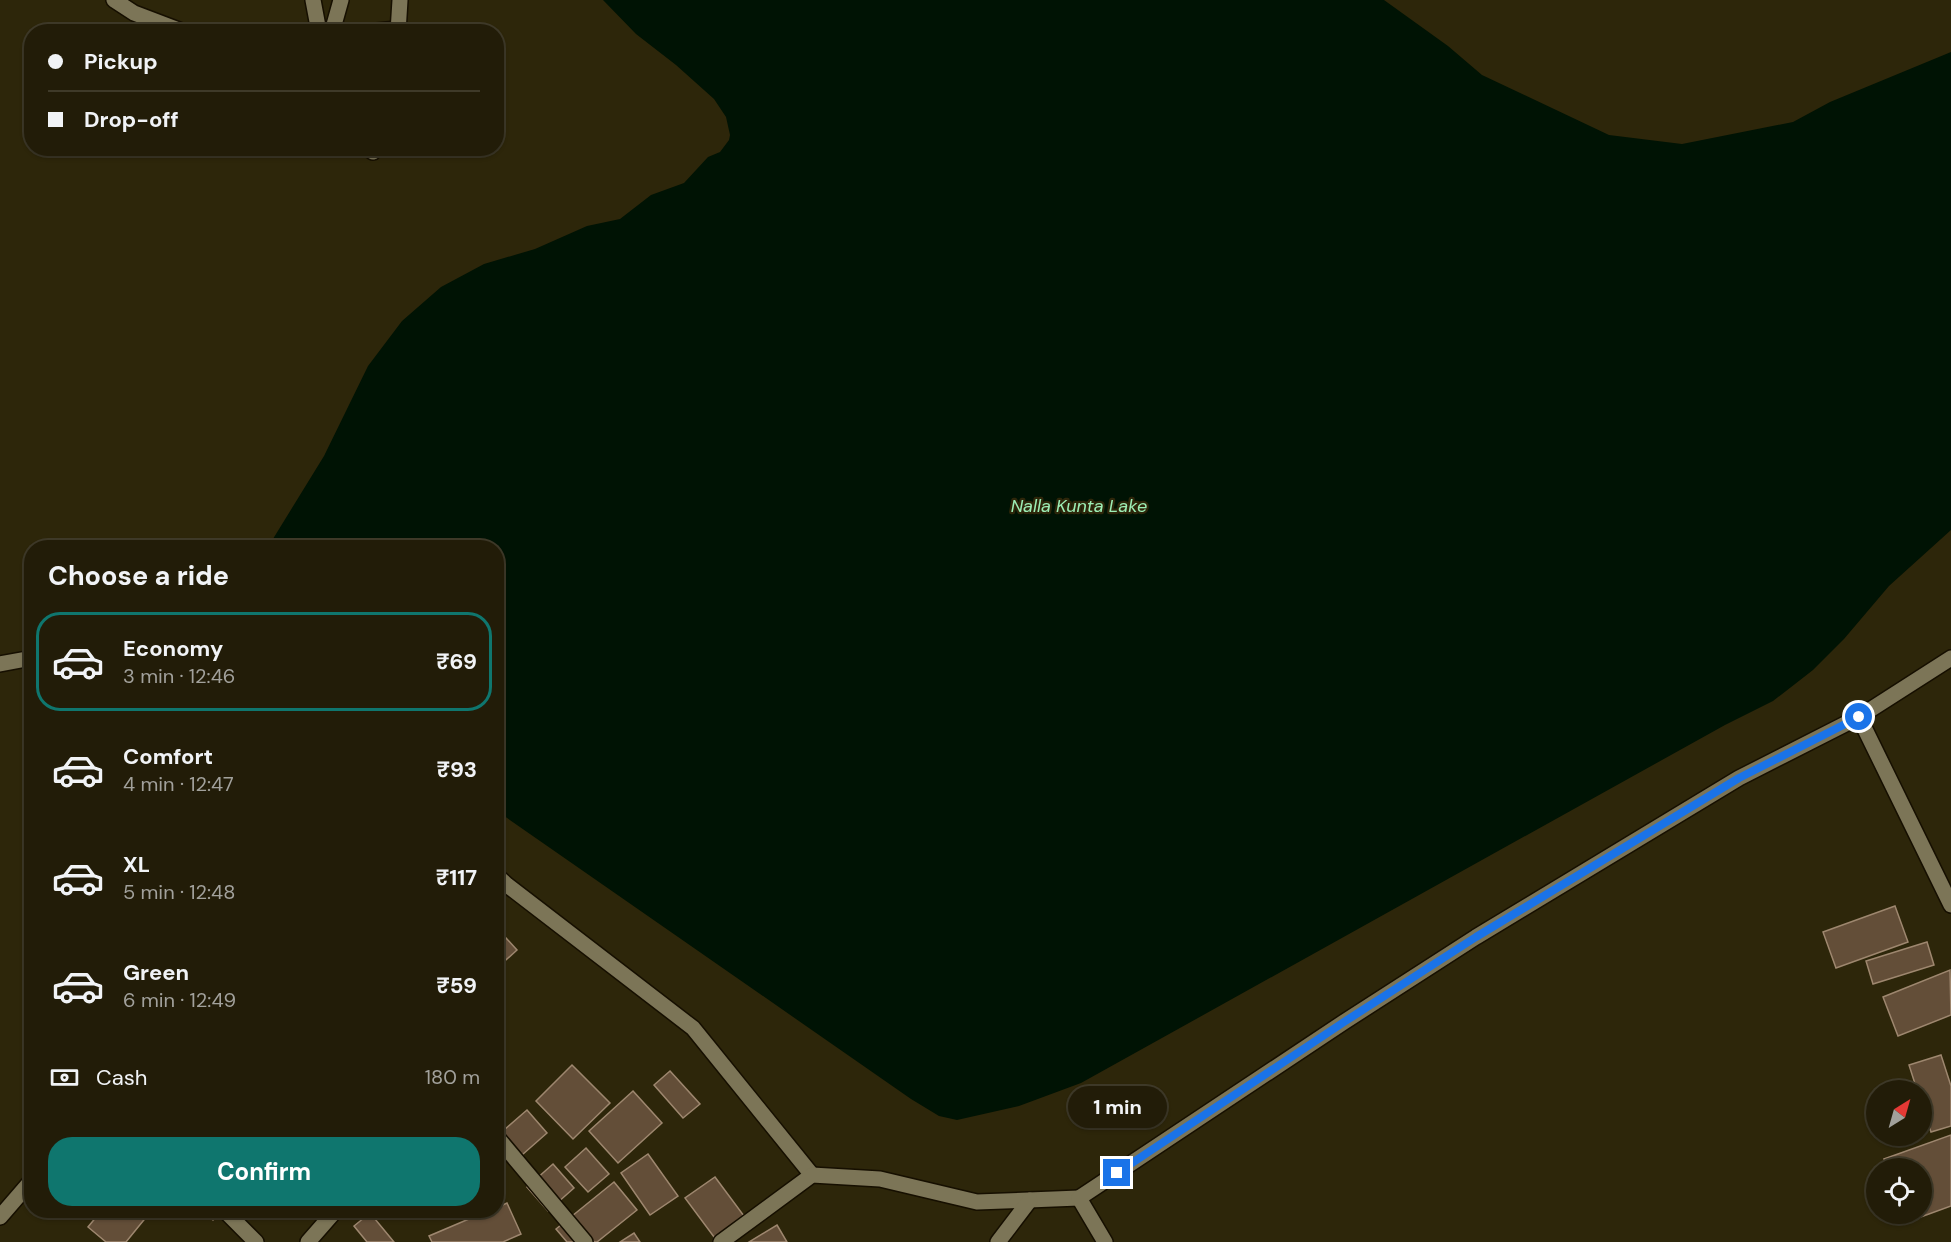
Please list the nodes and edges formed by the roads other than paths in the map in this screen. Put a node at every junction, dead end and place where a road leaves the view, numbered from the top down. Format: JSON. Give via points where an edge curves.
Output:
{"nodes":[{"id":1,"x":114,"y":0,"type":"edge"},
{"id":2,"x":314,"y":0,"type":"edge"},
{"id":3,"x":340,"y":0,"type":"edge"},
{"id":4,"x":400,"y":0,"type":"edge"},
{"id":5,"x":163,"y":24,"type":"edge"},
{"id":6,"x":318,"y":24,"type":"edge"},
{"id":7,"x":334,"y":24,"type":"edge"},
{"id":8,"x":398,"y":24,"type":"edge"},
{"id":9,"x":1951,"y":658,"type":"edge"},
{"id":10,"x":24,"y":660,"type":"edge"},
{"id":11,"x":0,"y":664,"type":"edge"},
{"id":12,"x":1859,"y":717,"type":"junction"},
{"id":13,"x":504,"y":882,"type":"edge"},
{"id":14,"x":1951,"y":905,"type":"edge"},
{"id":15,"x":504,"y":1146,"type":"edge"},
{"id":16,"x":812,"y":1175,"type":"junction"},
{"id":17,"x":24,"y":1189,"type":"edge"},
{"id":18,"x":1079,"y":1198,"type":"junction"},
{"id":19,"x":1030,"y":1200,"type":"junction"},
{"id":20,"x":0,"y":1217,"type":"edge"},
{"id":21,"x":232,"y":1218,"type":"edge"},
{"id":22,"x":329,"y":1218,"type":"edge"},
{"id":23,"x":256,"y":1242,"type":"edge"},
{"id":24,"x":308,"y":1242,"type":"edge"},
{"id":25,"x":585,"y":1242,"type":"edge"},
{"id":26,"x":721,"y":1242,"type":"edge"},
{"id":27,"x":998,"y":1242,"type":"edge"},
{"id":28,"x":1105,"y":1242,"type":"edge"}],
"edges":[{"from":1,"to":5,"type":"street"},
{"from":2,"to":6,"type":"street"},
{"from":3,"to":7,"type":"street"},
{"from":4,"to":8,"type":"street"},
{"from":9,"to":12,"type":"street"},
{"from":10,"to":11,"type":"street"},
{"from":12,"to":14,"type":"street"},
{"from":12,"to":18,"type":"street","via":[[1739,778],[1476,937]]},
{"from":13,"to":16,"type":"street","via":[[693,1028]]},
{"from":15,"to":25,"type":"street"},
{"from":16,"to":19,"type":"street","via":[[880,1179],[977,1202]]},
{"from":16,"to":26,"type":"street"},
{"from":17,"to":20,"type":"street"},
{"from":18,"to":19,"type":"street"},
{"from":18,"to":28,"type":"street"},
{"from":19,"to":27,"type":"street"},
{"from":21,"to":23,"type":"street"},
{"from":22,"to":24,"type":"street"}]}
